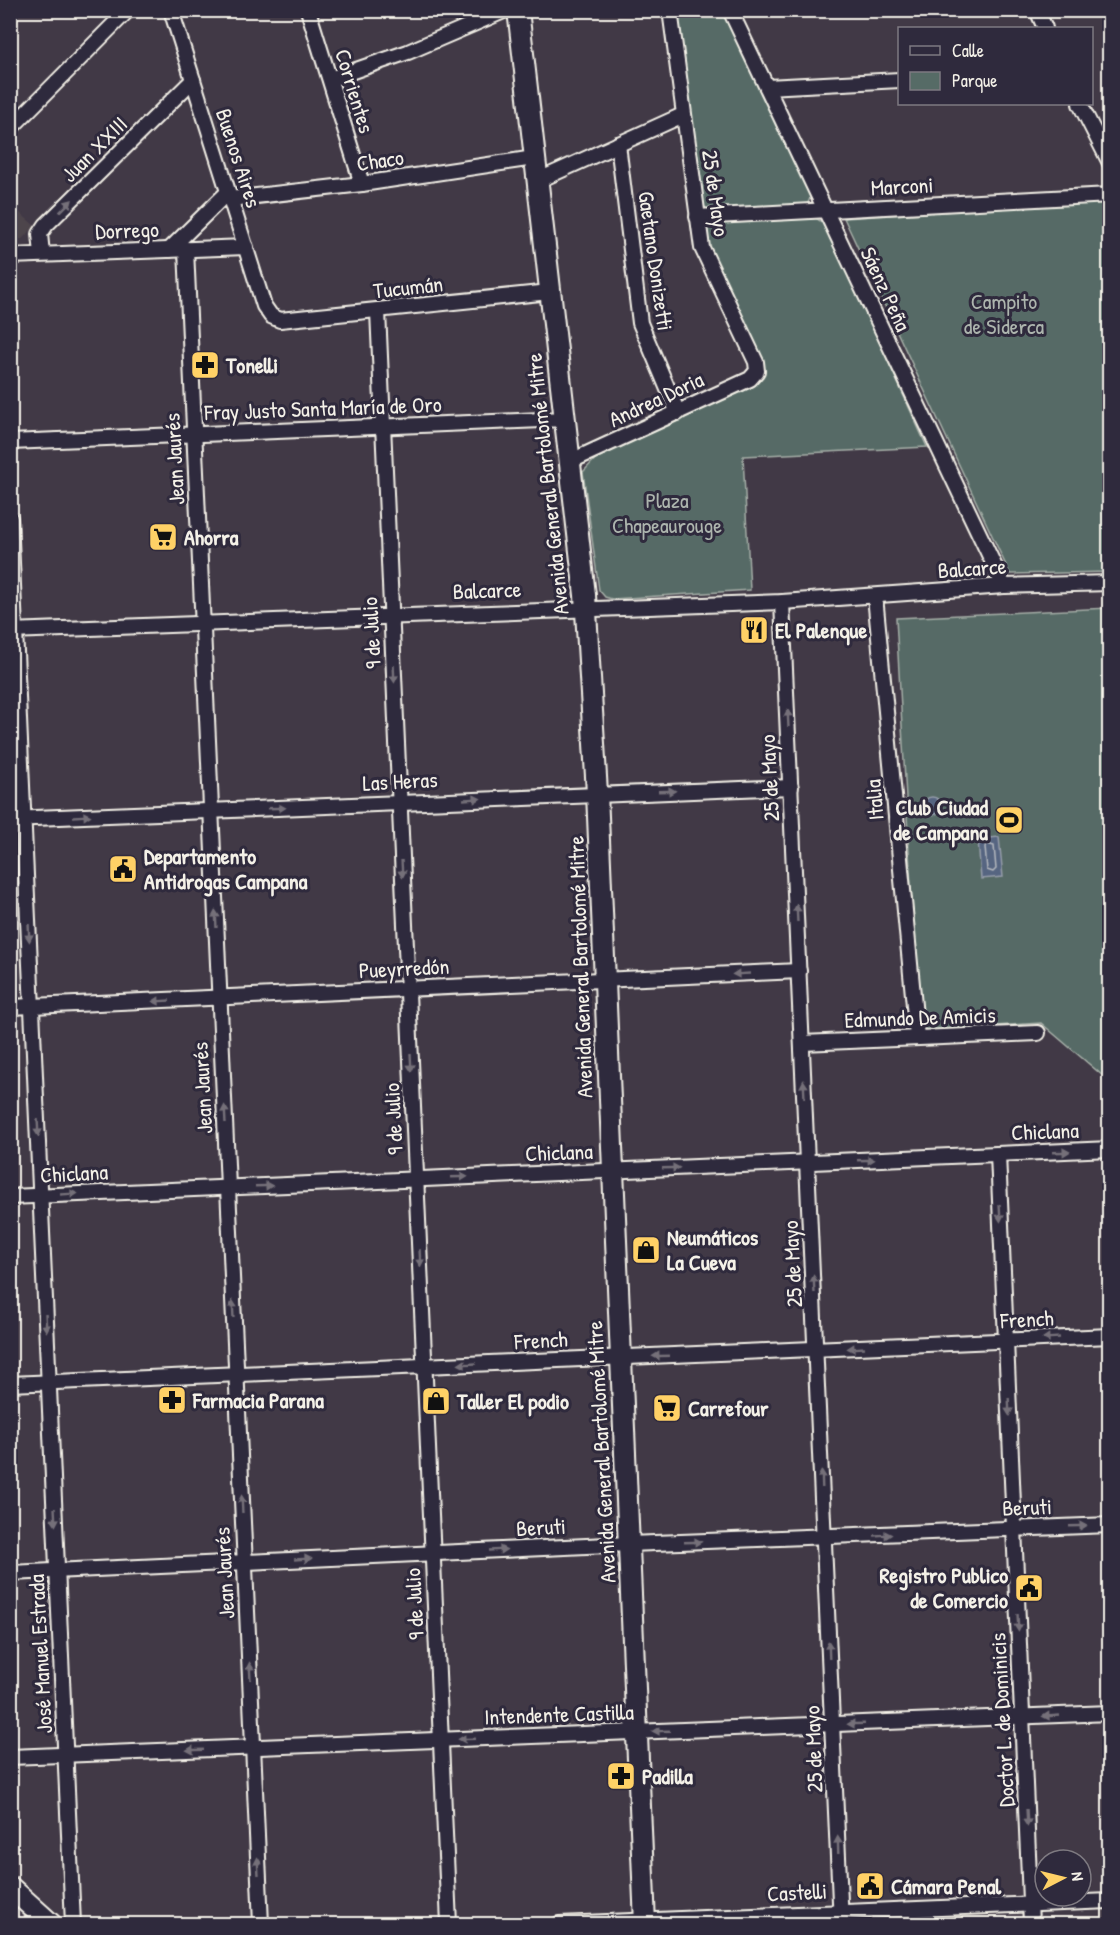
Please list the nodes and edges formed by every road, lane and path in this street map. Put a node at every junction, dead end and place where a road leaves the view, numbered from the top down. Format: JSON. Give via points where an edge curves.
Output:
{"nodes":[{"id":1,"x":128,"y":10,"type":"edge"},
{"id":2,"x":171,"y":10,"type":"edge"},
{"id":3,"x":308,"y":10,"type":"edge"},
{"id":4,"x":506,"y":10,"type":"edge"},
{"id":5,"x":518,"y":10,"type":"edge"},
{"id":6,"x":670,"y":10,"type":"edge"},
{"id":7,"x":730,"y":10,"type":"edge"},
{"id":8,"x":1037,"y":10,"type":"edge"},
{"id":9,"x":1045,"y":27,"type":"edge"},
{"id":10,"x":330,"y":79,"type":"junction"},
{"id":11,"x":898,"y":80,"type":"edge"},
{"id":12,"x":193,"y":81,"type":"junction"},
{"id":13,"x":767,"y":87,"type":"junction"},
{"id":14,"x":1081,"y":105,"type":"edge"},
{"id":15,"x":683,"y":115,"type":"junction"},
{"id":16,"x":13,"y":127,"type":"edge"},
{"id":17,"x":618,"y":144,"type":"junction"},
{"id":18,"x":534,"y":158,"type":"junction"},
{"id":19,"x":1110,"y":163,"type":"edge"},
{"id":20,"x":537,"y":181,"type":"junction"},
{"id":21,"x":362,"y":184,"type":"junction"},
{"id":22,"x":229,"y":195,"type":"junction"},
{"id":23,"x":1110,"y":195,"type":"edge"},
{"id":24,"x":826,"y":211,"type":"junction"},
{"id":25,"x":697,"y":217,"type":"junction"},
{"id":26,"x":246,"y":247,"type":"junction"},
{"id":27,"x":186,"y":249,"type":"junction"},
{"id":28,"x":169,"y":250,"type":"junction"},
{"id":29,"x":42,"y":254,"type":"junction"},
{"id":30,"x":10,"y":255,"type":"edge"},
{"id":31,"x":550,"y":292,"type":"junction"},
{"id":32,"x":378,"y":311,"type":"junction"},
{"id":33,"x":271,"y":316,"type":"joint"},
{"id":34,"x":757,"y":371,"type":"joint"},
{"id":35,"x":678,"y":413,"type":"junction"},
{"id":36,"x":565,"y":419,"type":"junction"},
{"id":37,"x":383,"y":427,"type":"junction"},
{"id":38,"x":194,"y":435,"type":"junction"},
{"id":39,"x":10,"y":442,"type":"edge"},
{"id":40,"x":569,"y":462,"type":"junction"},
{"id":41,"x":10,"y":518,"type":"edge"},
{"id":42,"x":1110,"y":583,"type":"edge"},
{"id":43,"x":1004,"y":586,"type":"junction"},
{"id":44,"x":875,"y":596,"type":"junction"},
{"id":45,"x":782,"y":602,"type":"junction"},
{"id":46,"x":586,"y":607,"type":"junction"},
{"id":47,"x":391,"y":615,"type":"junction"},
{"id":48,"x":202,"y":623,"type":"junction"},
{"id":49,"x":13,"y":631,"type":"edge"},
{"id":50,"x":791,"y":787,"type":"junction"},
{"id":51,"x":597,"y":793,"type":"junction"},
{"id":52,"x":399,"y":802,"type":"junction"},
{"id":53,"x":211,"y":811,"type":"junction"},
{"id":54,"x":17,"y":819,"type":"edge"},
{"id":55,"x":799,"y":971,"type":"junction"},
{"id":56,"x":604,"y":980,"type":"junction"},
{"id":57,"x":408,"y":989,"type":"junction"},
{"id":58,"x":219,"y":998,"type":"junction"},
{"id":59,"x":32,"y":1006,"type":"junction"},
{"id":60,"x":10,"y":1008,"type":"edge"},
{"id":61,"x":1038,"y":1033,"type":"dead end"},
{"id":62,"x":917,"y":1037,"type":"junction"},
{"id":63,"x":802,"y":1043,"type":"junction"},
{"id":64,"x":1110,"y":1149,"type":"edge"},
{"id":65,"x":998,"y":1154,"type":"junction"},
{"id":66,"x":808,"y":1162,"type":"junction"},
{"id":67,"x":612,"y":1170,"type":"junction"},
{"id":68,"x":416,"y":1179,"type":"junction"},
{"id":69,"x":228,"y":1187,"type":"junction"},
{"id":70,"x":41,"y":1195,"type":"junction"},
{"id":71,"x":10,"y":1197,"type":"edge"},
{"id":72,"x":1110,"y":1336,"type":"edge"},
{"id":73,"x":1006,"y":1341,"type":"junction"},
{"id":74,"x":817,"y":1349,"type":"junction"},
{"id":75,"x":620,"y":1357,"type":"junction"},
{"id":76,"x":425,"y":1366,"type":"junction"},
{"id":77,"x":236,"y":1374,"type":"junction"},
{"id":78,"x":49,"y":1383,"type":"junction"},
{"id":79,"x":10,"y":1384,"type":"edge"},
{"id":80,"x":1110,"y":1525,"type":"edge"},
{"id":81,"x":1014,"y":1529,"type":"junction"},
{"id":82,"x":825,"y":1537,"type":"junction"},
{"id":83,"x":629,"y":1544,"type":"junction"},
{"id":84,"x":433,"y":1553,"type":"junction"},
{"id":85,"x":245,"y":1562,"type":"junction"},
{"id":86,"x":58,"y":1571,"type":"junction"},
{"id":87,"x":10,"y":1573,"type":"edge"},
{"id":88,"x":1110,"y":1713,"type":"edge"},
{"id":89,"x":1023,"y":1717,"type":"junction"},
{"id":90,"x":833,"y":1725,"type":"junction"},
{"id":91,"x":637,"y":1732,"type":"junction"},
{"id":92,"x":441,"y":1740,"type":"junction"},
{"id":93,"x":253,"y":1748,"type":"junction"},
{"id":94,"x":66,"y":1755,"type":"junction"},
{"id":95,"x":10,"y":1758,"type":"edge"},
{"id":96,"x":10,"y":1887,"type":"edge"},
{"id":97,"x":1110,"y":1900,"type":"edge"},
{"id":98,"x":1031,"y":1904,"type":"junction"},
{"id":99,"x":841,"y":1917,"type":"edge"},
{"id":100,"x":645,"y":1923,"type":"edge"},
{"id":101,"x":51,"y":1924,"type":"edge"},
{"id":102,"x":73,"y":1924,"type":"edge"},
{"id":103,"x":261,"y":1924,"type":"edge"},
{"id":104,"x":449,"y":1924,"type":"edge"},
{"id":105,"x":560,"y":1924,"type":"edge"},
{"id":106,"x":1031,"y":1924,"type":"edge"}],
"edges":[{"from":1,"to":16,"type":"street"},
{"from":2,"to":12,"type":"street","name":"Buenos Aires"},
{"from":3,"to":10,"type":"street","name":"Corrientes"},
{"from":4,"to":10,"type":"street","via":[[408,52]]},
{"from":5,"to":18,"type":"main road","name":"Avenida General Bartolomé Mitre"},
{"from":6,"to":15,"type":"street","name":"25 de Mayo"},
{"from":7,"to":13,"type":"street","name":"Sáenz Peña"},
{"from":8,"to":9,"type":"street"},
{"from":10,"to":21,"type":"street","name":"Corrientes"},
{"from":11,"to":13,"type":"street"},
{"from":12,"to":22,"type":"street","name":"Buenos Aires"},
{"from":29,"to":12,"type":"street","name":"Juan XXIII","one_way":true,"via":[[40,234],[46,225]]},
{"from":13,"to":24,"type":"street","name":"Sáenz Peña"},
{"from":14,"to":19,"type":"street"},
{"from":15,"to":17,"type":"street"},
{"from":15,"to":25,"type":"street","name":"25 de Mayo"},
{"from":17,"to":20,"type":"street"},
{"from":17,"to":35,"type":"street","name":"Gaetano Donizetti","via":[[640,324]]},
{"from":18,"to":20,"type":"main road","name":"Avenida General Bartolomé Mitre"},
{"from":18,"to":21,"type":"street","name":"Chaco"},
{"from":20,"to":31,"type":"main road","name":"Avenida General Bartolomé Mitre"},
{"from":21,"to":22,"type":"street","name":"Chaco"},
{"from":22,"to":26,"type":"street","name":"Buenos Aires"},
{"from":22,"to":28,"type":"street"},
{"from":23,"to":24,"type":"street","name":"Marconi"},
{"from":24,"to":25,"type":"street","name":"Marconi"},
{"from":24,"to":43,"type":"street","name":"Sáenz Peña"},
{"from":25,"to":34,"type":"street","name":"25 de Mayo","via":[[707,262]]},
{"from":26,"to":27,"type":"street","name":"Dorrego"},
{"from":26,"to":33,"type":"street","name":"Buenos Aires","via":[[264,306]]},
{"from":27,"to":28,"type":"street","name":"Dorrego"},
{"from":27,"to":38,"type":"street","name":"Jean Jaurés"},
{"from":28,"to":29,"type":"street","name":"Dorrego"},
{"from":29,"to":30,"type":"street","name":"Dorrego"},
{"from":31,"to":32,"type":"street","name":"Tucumán"},
{"from":31,"to":36,"type":"main road","name":"Avenida General Bartolomé Mitre"},
{"from":32,"to":33,"type":"street","name":"Tucumán","via":[[280,320]]},
{"from":32,"to":37,"type":"street","name":"9 de Julio"},
{"from":34,"to":35,"type":"street","name":"Andrea Doria","via":[[750,379]]},
{"from":35,"to":40,"type":"street","name":"Andrea Doria"},
{"from":36,"to":37,"type":"street","name":"Fray Justo Santa María de Oro"},
{"from":36,"to":40,"type":"main road","name":"Avenida General Bartolomé Mitre"},
{"from":37,"to":38,"type":"street","name":"Fray Justo Santa María de Oro"},
{"from":37,"to":47,"type":"street","name":"9 de Julio"},
{"from":38,"to":39,"type":"street","name":"Fray Justo Santa María de Oro"},
{"from":38,"to":48,"type":"street","name":"Jean Jaurés"},
{"from":40,"to":46,"type":"main road","name":"Avenida General Bartolomé Mitre"},
{"from":41,"to":49,"type":"street","name":"José Manuel Estrada"},
{"from":42,"to":43,"type":"street","name":"Balcarce"},
{"from":43,"to":44,"type":"street","name":"Balcarce"},
{"from":44,"to":45,"type":"street","name":"Balcarce"},
{"from":44,"to":62,"type":"street","name":"Italia"},
{"from":45,"to":46,"type":"street","name":"Balcarce"},
{"from":50,"to":45,"type":"street","name":"25 de Mayo","one_way":true},
{"from":46,"to":47,"type":"street","name":"Balcarce"},
{"from":46,"to":51,"type":"main road","name":"Avenida General Bartolomé Mitre"},
{"from":47,"to":48,"type":"street","name":"Balcarce"},
{"from":47,"to":52,"type":"street","name":"9 de Julio","one_way":true},
{"from":48,"to":49,"type":"street","name":"Balcarce"},
{"from":48,"to":53,"type":"street","name":"Jean Jaurés"},
{"from":49,"to":54,"type":"street","name":"José Manuel Estrada"},
{"from":51,"to":50,"type":"street","name":"Las Heras","one_way":true},
{"from":55,"to":50,"type":"street","name":"25 de Mayo","one_way":true},
{"from":52,"to":51,"type":"street","name":"Las Heras","one_way":true},
{"from":51,"to":56,"type":"main road","name":"Avenida General Bartolomé Mitre"},
{"from":53,"to":52,"type":"street","name":"Las Heras","one_way":true},
{"from":52,"to":57,"type":"street","name":"9 de Julio","one_way":true},
{"from":54,"to":53,"type":"street","name":"Las Heras","one_way":true},
{"from":58,"to":53,"type":"street","name":"Jean Jaurés","one_way":true},
{"from":54,"to":59,"type":"street","name":"José Manuel Estrada","one_way":true},
{"from":55,"to":56,"type":"street","name":"Pueyrredón","one_way":true},
{"from":55,"to":63,"type":"street","name":"25 de Mayo"},
{"from":56,"to":57,"type":"street","name":"Pueyrredón"},
{"from":56,"to":67,"type":"main road","name":"Avenida General Bartolomé Mitre"},
{"from":57,"to":58,"type":"street","name":"Pueyrredón"},
{"from":57,"to":68,"type":"street","name":"9 de Julio","one_way":true},
{"from":58,"to":59,"type":"street","name":"Pueyrredón","one_way":true},
{"from":69,"to":58,"type":"street","name":"Jean Jaurés","one_way":true},
{"from":59,"to":60,"type":"street","name":"Pueyrredón"},
{"from":59,"to":70,"type":"street","name":"José Manuel Estrada","one_way":true},
{"from":61,"to":62,"type":"street","name":"Edmundo De Amicis"},
{"from":62,"to":63,"type":"street","name":"Edmundo De Amicis"},
{"from":66,"to":63,"type":"street","name":"25 de Mayo","one_way":true},
{"from":65,"to":64,"type":"street","name":"Chiclana","one_way":true},
{"from":66,"to":65,"type":"street","name":"Chiclana","one_way":true},
{"from":65,"to":73,"type":"street","name":"Doctor L. de Dominicis","one_way":true},
{"from":67,"to":66,"type":"street","name":"Chiclana","one_way":true},
{"from":74,"to":66,"type":"street","name":"25 de Mayo","one_way":true},
{"from":68,"to":67,"type":"street","name":"Chiclana","one_way":true},
{"from":67,"to":75,"type":"main road","name":"Avenida General Bartolomé Mitre"},
{"from":69,"to":68,"type":"street","name":"Chiclana","one_way":true},
{"from":68,"to":76,"type":"street","name":"9 de Julio","one_way":true},
{"from":70,"to":69,"type":"street","name":"Chiclana","one_way":true},
{"from":77,"to":69,"type":"street","name":"Jean Jaurés","one_way":true},
{"from":70,"to":71,"type":"street","name":"Chiclana"},
{"from":70,"to":78,"type":"street","name":"José Manuel Estrada","one_way":true},
{"from":72,"to":73,"type":"street","name":"French","one_way":true},
{"from":73,"to":74,"type":"street","name":"French","one_way":true},
{"from":73,"to":81,"type":"street","name":"Doctor L. de Dominicis","one_way":true},
{"from":74,"to":75,"type":"street","name":"French","one_way":true},
{"from":82,"to":74,"type":"street","name":"25 de Mayo","one_way":true},
{"from":75,"to":76,"type":"street","name":"French","one_way":true},
{"from":75,"to":83,"type":"main road","name":"Avenida General Bartolomé Mitre"},
{"from":76,"to":77,"type":"street","name":"French"},
{"from":76,"to":84,"type":"street","name":"9 de Julio"},
{"from":77,"to":78,"type":"street","name":"French"},
{"from":85,"to":77,"type":"street","name":"Jean Jaurés","one_way":true},
{"from":78,"to":79,"type":"street","name":"French"},
{"from":78,"to":86,"type":"street","name":"José Manuel Estrada","one_way":true},
{"from":81,"to":80,"type":"street","name":"Beruti","one_way":true},
{"from":82,"to":81,"type":"street","name":"Beruti","one_way":true},
{"from":81,"to":89,"type":"street","name":"Doctor L. de Dominicis","one_way":true},
{"from":83,"to":82,"type":"street","name":"Beruti","one_way":true},
{"from":90,"to":82,"type":"street","name":"25 de Mayo","one_way":true},
{"from":84,"to":83,"type":"street","name":"Beruti","one_way":true},
{"from":83,"to":91,"type":"main road","name":"Avenida General Bartolomé Mitre"},
{"from":85,"to":84,"type":"street","name":"Beruti","one_way":true},
{"from":84,"to":92,"type":"street","name":"9 de Julio"},
{"from":85,"to":86,"type":"street","name":"Beruti"},
{"from":93,"to":85,"type":"street","name":"Jean Jaurés","one_way":true},
{"from":86,"to":87,"type":"street","name":"Beruti"},
{"from":86,"to":94,"type":"street","name":"José Manuel Estrada"},
{"from":88,"to":89,"type":"street","name":"Intendente Castilla","one_way":true},
{"from":89,"to":90,"type":"street","name":"Intendente Castilla","one_way":true},
{"from":89,"to":98,"type":"street","name":"Doctor L. de Dominicis","one_way":true},
{"from":90,"to":91,"type":"street","name":"Intendente Castilla","one_way":true},
{"from":99,"to":90,"type":"street","name":"25 de Mayo","one_way":true},
{"from":91,"to":92,"type":"street","name":"Intendente Castilla","one_way":true},
{"from":91,"to":100,"type":"main road","name":"Avenida General Bartolomé Mitre"},
{"from":92,"to":93,"type":"street","name":"Intendente Castilla"},
{"from":92,"to":104,"type":"street","name":"9 de Julio"},
{"from":93,"to":94,"type":"street","name":"Intendente Castilla","one_way":true},
{"from":103,"to":93,"type":"street","name":"Jean Jaurés","one_way":true},
{"from":94,"to":95,"type":"street","name":"Intendente Castilla"},
{"from":94,"to":102,"type":"street","name":"José Manuel Estrada"},
{"from":96,"to":101,"type":"main road"},
{"from":97,"to":98,"type":"street","name":"Castelli"},
{"from":98,"to":99,"type":"street","name":"Castelli"},
{"from":98,"to":106,"type":"street","name":"Doctor L. de Dominicis"},
{"from":99,"to":100,"type":"street","name":"Castelli"},
{"from":100,"to":105,"type":"street","name":"Castelli"}]}
